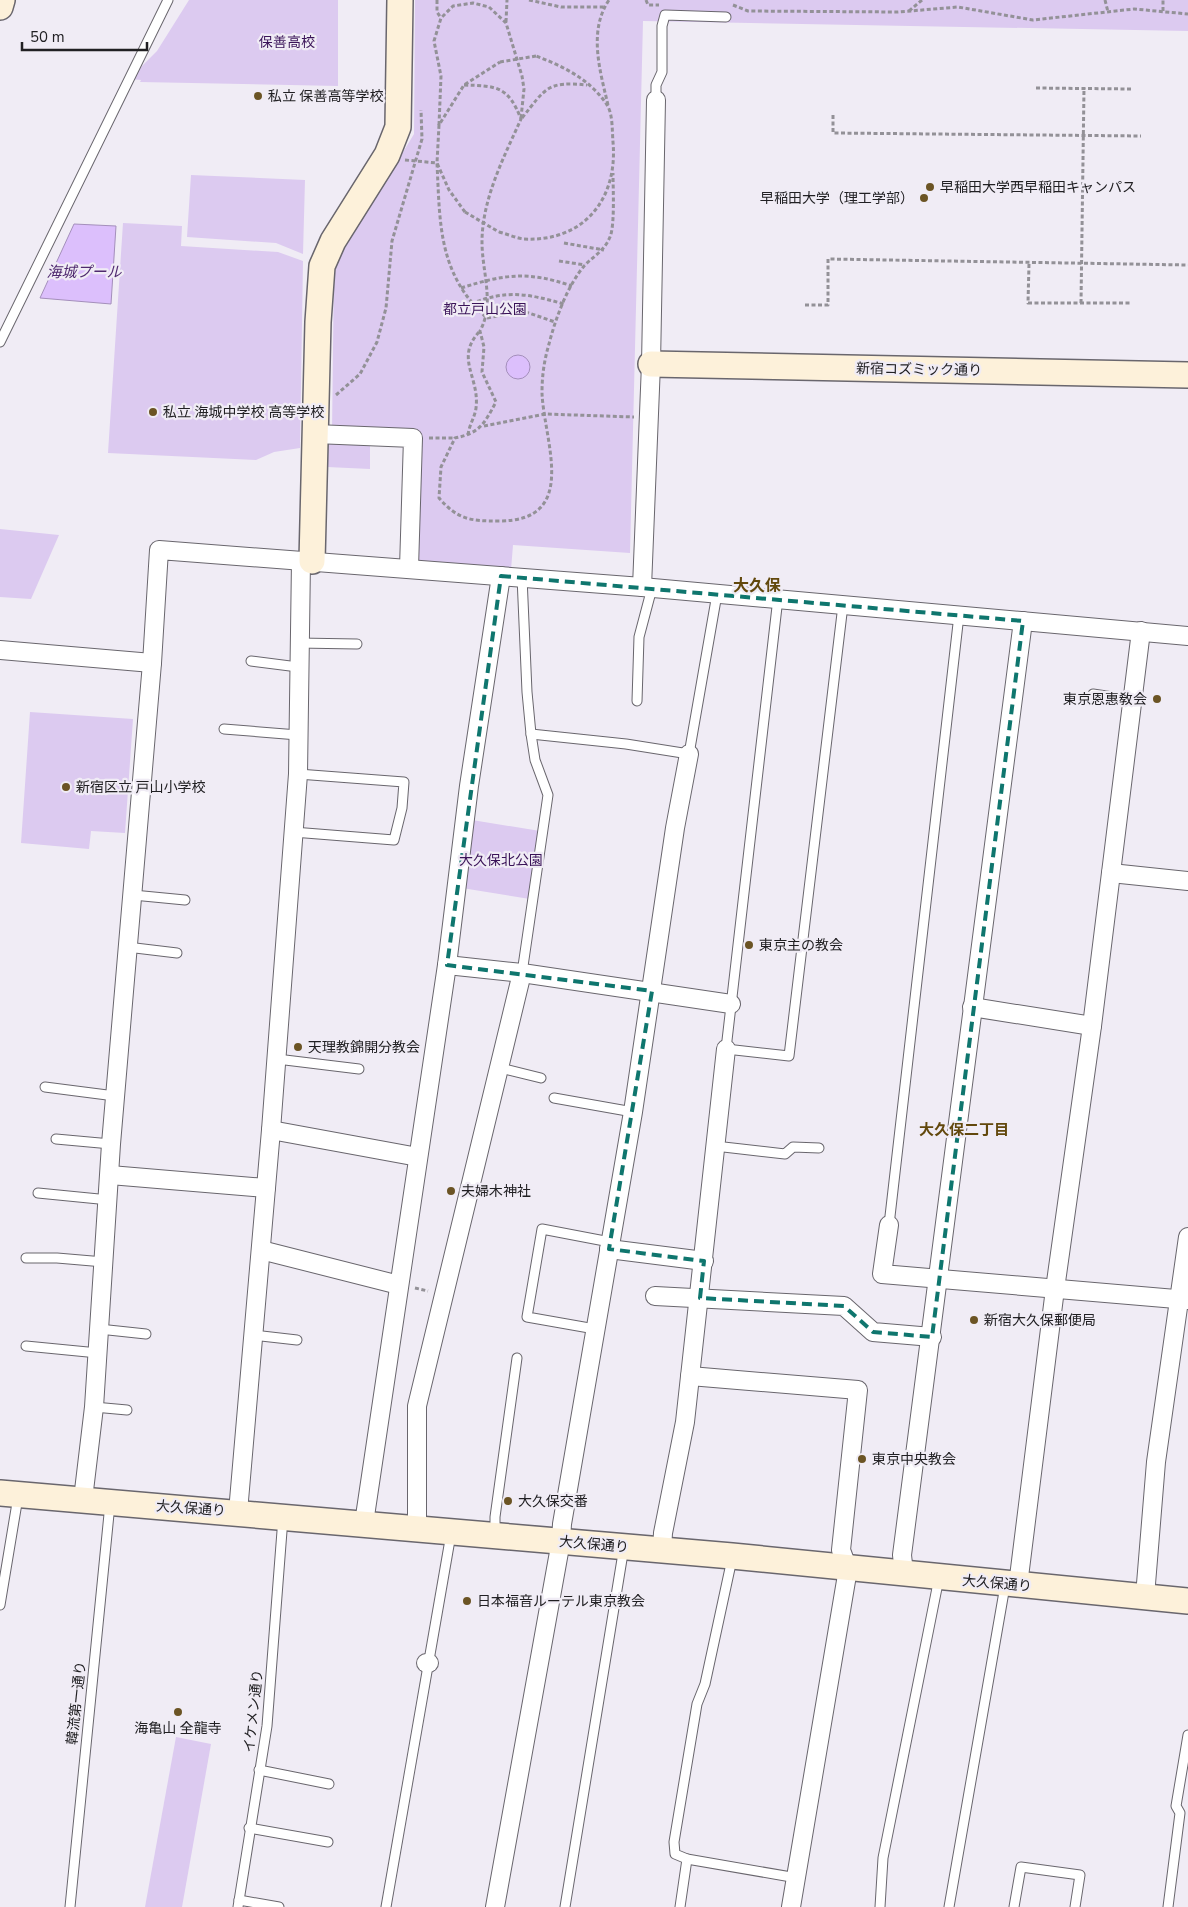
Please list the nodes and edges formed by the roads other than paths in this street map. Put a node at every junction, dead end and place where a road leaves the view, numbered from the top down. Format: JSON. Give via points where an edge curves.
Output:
{"nodes":[{"id":1,"x":2,"y":0,"type":"edge"},
{"id":2,"x":168,"y":0,"type":"edge"},
{"id":3,"x":400,"y":0,"type":"edge"},
{"id":4,"x":0,"y":7,"type":"edge"},
{"id":5,"x":726,"y":17,"type":"dead end"},
{"id":6,"x":656,"y":100,"type":"joint"},
{"id":7,"x":0,"y":342,"type":"edge"},
{"id":8,"x":650,"y":364,"type":"junction"},
{"id":9,"x":1188,"y":376,"type":"edge"},
{"id":10,"x":315,"y":434,"type":"junction"},
{"id":11,"x":306,"y":561,"type":"junction"},
{"id":12,"x":409,"y":568,"type":"junction"},
{"id":13,"x":501,"y":576,"type":"junction"},
{"id":14,"x":522,"y":577,"type":"junction"},
{"id":15,"x":647,"y":587,"type":"junction"},
{"id":16,"x":717,"y":594,"type":"junction"},
{"id":17,"x":778,"y":598,"type":"junction"},
{"id":18,"x":843,"y":605,"type":"junction"},
{"id":19,"x":959,"y":615,"type":"junction"},
{"id":20,"x":1023,"y":621,"type":"junction"},
{"id":21,"x":1141,"y":631,"type":"junction"},
{"id":22,"x":1188,"y":636,"type":"edge"},
{"id":23,"x":298,"y":643,"type":"junction"},
{"id":24,"x":357,"y":644,"type":"dead end"},
{"id":25,"x":0,"y":650,"type":"edge"},
{"id":26,"x":251,"y":661,"type":"dead end"},
{"id":27,"x":152,"y":663,"type":"junction"},
{"id":28,"x":298,"y":666,"type":"junction"},
{"id":29,"x":1093,"y":694,"type":"dead end"},
{"id":30,"x":637,"y":700,"type":"dead end"},
{"id":31,"x":1133,"y":700,"type":"junction"},
{"id":32,"x":224,"y":729,"type":"dead end"},
{"id":33,"x":532,"y":734,"type":"junction"},
{"id":34,"x":298,"y":735,"type":"junction"},
{"id":35,"x":689,"y":754,"type":"junction"},
{"id":36,"x":298,"y":774,"type":"junction"},
{"id":37,"x":293,"y":832,"type":"junction"},
{"id":38,"x":1111,"y":873,"type":"junction"},
{"id":39,"x":1188,"y":881,"type":"edge"},
{"id":40,"x":133,"y":895,"type":"junction"},
{"id":41,"x":184,"y":900,"type":"dead end"},
{"id":42,"x":127,"y":948,"type":"junction"},
{"id":43,"x":177,"y":953,"type":"dead end"},
{"id":44,"x":447,"y":965,"type":"junction"},
{"id":45,"x":522,"y":973,"type":"junction"},
{"id":46,"x":652,"y":992,"type":"junction"},
{"id":47,"x":731,"y":1004,"type":"junction"},
{"id":48,"x":972,"y":1007,"type":"junction"},
{"id":49,"x":1092,"y":1026,"type":"junction"},
{"id":50,"x":726,"y":1049,"type":"junction"},
{"id":51,"x":277,"y":1059,"type":"junction"},
{"id":52,"x":500,"y":1068,"type":"junction"},
{"id":53,"x":359,"y":1069,"type":"dead end"},
{"id":54,"x":541,"y":1078,"type":"dead end"},
{"id":55,"x":45,"y":1087,"type":"dead end"},
{"id":56,"x":115,"y":1096,"type":"junction"},
{"id":57,"x":554,"y":1098,"type":"dead end"},
{"id":58,"x":633,"y":1112,"type":"junction"},
{"id":59,"x":271,"y":1130,"type":"junction"},
{"id":60,"x":56,"y":1138,"type":"dead end"},
{"id":61,"x":110,"y":1144,"type":"junction"},
{"id":62,"x":716,"y":1146,"type":"junction"},
{"id":63,"x":819,"y":1148,"type":"dead end"},
{"id":64,"x":418,"y":1156,"type":"junction"},
{"id":65,"x":110,"y":1175,"type":"junction"},
{"id":66,"x":266,"y":1188,"type":"junction"},
{"id":67,"x":38,"y":1193,"type":"dead end"},
{"id":68,"x":108,"y":1200,"type":"junction"},
{"id":69,"x":889,"y":1225,"type":"joint"},
{"id":70,"x":1188,"y":1237,"type":"edge"},
{"id":71,"x":609,"y":1245,"type":"junction"},
{"id":72,"x":260,"y":1250,"type":"junction"},
{"id":73,"x":26,"y":1258,"type":"dead end"},
{"id":74,"x":704,"y":1261,"type":"junction"},
{"id":75,"x":104,"y":1262,"type":"junction"},
{"id":76,"x":939,"y":1279,"type":"junction"},
{"id":77,"x":400,"y":1285,"type":"junction"},
{"id":78,"x":1055,"y":1289,"type":"junction"},
{"id":79,"x":655,"y":1296,"type":"dead end"},
{"id":80,"x":700,"y":1298,"type":"junction"},
{"id":81,"x":1183,"y":1299,"type":"edge"},
{"id":82,"x":99,"y":1329,"type":"junction"},
{"id":83,"x":596,"y":1329,"type":"junction"},
{"id":84,"x":146,"y":1334,"type":"dead end"},
{"id":85,"x":253,"y":1335,"type":"junction"},
{"id":86,"x":932,"y":1337,"type":"junction"},
{"id":87,"x":297,"y":1340,"type":"dead end"},
{"id":88,"x":26,"y":1346,"type":"dead end"},
{"id":89,"x":98,"y":1353,"type":"junction"},
{"id":90,"x":517,"y":1358,"type":"dead end"},
{"id":91,"x":690,"y":1376,"type":"junction"},
{"id":92,"x":94,"y":1407,"type":"junction"},
{"id":93,"x":127,"y":1410,"type":"dead end"},
{"id":94,"x":9,"y":1494,"type":"edge"},
{"id":95,"x":83,"y":1499,"type":"junction"},
{"id":96,"x":110,"y":1502,"type":"junction"},
{"id":97,"x":238,"y":1512,"type":"junction"},
{"id":98,"x":283,"y":1516,"type":"junction"},
{"id":99,"x":364,"y":1523,"type":"junction"},
{"id":100,"x":417,"y":1528,"type":"junction"},
{"id":101,"x":451,"y":1531,"type":"junction"},
{"id":102,"x":495,"y":1534,"type":"junction"},
{"id":103,"x":562,"y":1541,"type":"junction"},
{"id":104,"x":624,"y":1546,"type":"junction"},
{"id":105,"x":662,"y":1550,"type":"junction"},
{"id":106,"x":732,"y":1556,"type":"junction"},
{"id":107,"x":848,"y":1568,"type":"junction"},
{"id":108,"x":904,"y":1573,"type":"junction"},
{"id":109,"x":939,"y":1577,"type":"junction"},
{"id":110,"x":1011,"y":1584,"type":"junction"},
{"id":111,"x":1145,"y":1596,"type":"junction"},
{"id":112,"x":1188,"y":1601,"type":"edge"},
{"id":113,"x":0,"y":1605,"type":"edge"},
{"id":114,"x":1188,"y":1735,"type":"edge"},
{"id":115,"x":259,"y":1770,"type":"junction"},
{"id":116,"x":329,"y":1784,"type":"dead end"},
{"id":117,"x":250,"y":1828,"type":"junction"},
{"id":118,"x":328,"y":1842,"type":"dead end"},
{"id":119,"x":687,"y":1859,"type":"junction"},
{"id":120,"x":797,"y":1878,"type":"junction"},
{"id":121,"x":239,"y":1903,"type":"edge"},
{"id":122,"x":797,"y":1906,"type":"edge"},
{"id":123,"x":70,"y":1907,"type":"edge"},
{"id":124,"x":278,"y":1907,"type":"edge"},
{"id":125,"x":386,"y":1907,"type":"edge"},
{"id":126,"x":495,"y":1907,"type":"edge"},
{"id":127,"x":565,"y":1907,"type":"edge"},
{"id":128,"x":680,"y":1907,"type":"edge"},
{"id":129,"x":880,"y":1907,"type":"edge"},
{"id":130,"x":949,"y":1907,"type":"edge"},
{"id":131,"x":1014,"y":1907,"type":"edge"},
{"id":132,"x":1075,"y":1907,"type":"edge"},
{"id":133,"x":1168,"y":1907,"type":"edge"}],
"edges":[{"from":1,"to":4,"type":"main road"},
{"from":2,"to":7,"type":"lane"},
{"from":3,"to":10,"type":"main road","via":[[398,127],[387,156],[332,241],[322,266]]},
{"from":5,"to":6,"type":"lane","via":[[664,15],[662,72],[656,85]]},
{"from":6,"to":8,"type":"street"},
{"from":8,"to":9,"type":"main road","name":"新宿コズミック通り"},
{"from":8,"to":15,"type":"street"},
{"from":10,"to":11,"type":"main road"},
{"from":10,"to":12,"type":"street","via":[[413,438]]},
{"from":11,"to":12,"type":"street"},
{"from":11,"to":23,"type":"street"},
{"from":11,"to":27,"type":"street","via":[[159,550]]},
{"from":12,"to":13,"type":"street"},
{"from":13,"to":14,"type":"street"},
{"from":13,"to":44,"type":"street","via":[[469,786]]},
{"from":14,"to":15,"type":"street"},
{"from":14,"to":33,"type":"lane"},
{"from":15,"to":16,"type":"street"},
{"from":15,"to":30,"type":"lane","via":[[639,637]]},
{"from":16,"to":17,"type":"street"},
{"from":16,"to":35,"type":"lane"},
{"from":17,"to":18,"type":"street"},
{"from":17,"to":47,"type":"lane"},
{"from":18,"to":19,"type":"street"},
{"from":18,"to":50,"type":"lane","via":[[789,1056]]},
{"from":19,"to":20,"type":"street"},
{"from":19,"to":69,"type":"lane"},
{"from":20,"to":21,"type":"street"},
{"from":20,"to":48,"type":"street"},
{"from":21,"to":22,"type":"street"},
{"from":21,"to":31,"type":"street"},
{"from":23,"to":24,"type":"lane"},
{"from":23,"to":28,"type":"street"},
{"from":25,"to":27,"type":"street"},
{"from":26,"to":28,"type":"lane"},
{"from":27,"to":40,"type":"street"},
{"from":28,"to":34,"type":"street"},
{"from":29,"to":31,"type":"lane"},
{"from":31,"to":38,"type":"street"},
{"from":32,"to":34,"type":"lane"},
{"from":33,"to":35,"type":"lane"},
{"from":33,"to":45,"type":"lane","via":[[535,760],[548,794]]},
{"from":34,"to":36,"type":"street"},
{"from":35,"to":46,"type":"street"},
{"from":36,"to":37,"type":"street"},
{"from":36,"to":37,"type":"lane","via":[[404,782],[402,808],[394,840]]},
{"from":37,"to":51,"type":"street"},
{"from":38,"to":39,"type":"street"},
{"from":38,"to":49,"type":"street"},
{"from":40,"to":41,"type":"lane"},
{"from":40,"to":42,"type":"street"},
{"from":42,"to":43,"type":"lane"},
{"from":42,"to":56,"type":"street"},
{"from":44,"to":45,"type":"street"},
{"from":44,"to":64,"type":"street"},
{"from":45,"to":46,"type":"street"},
{"from":45,"to":52,"type":"street"},
{"from":46,"to":47,"type":"street"},
{"from":46,"to":58,"type":"street"},
{"from":47,"to":50,"type":"lane"},
{"from":48,"to":49,"type":"street"},
{"from":48,"to":76,"type":"street"},
{"from":49,"to":78,"type":"street"},
{"from":50,"to":62,"type":"street"},
{"from":51,"to":53,"type":"lane"},
{"from":51,"to":59,"type":"street"},
{"from":52,"to":54,"type":"lane"},
{"from":52,"to":100,"type":"street","via":[[417,1406]]},
{"from":55,"to":56,"type":"lane"},
{"from":56,"to":61,"type":"street"},
{"from":57,"to":58,"type":"lane"},
{"from":58,"to":71,"type":"street"},
{"from":59,"to":64,"type":"street"},
{"from":59,"to":66,"type":"street"},
{"from":60,"to":61,"type":"lane"},
{"from":61,"to":65,"type":"street"},
{"from":62,"to":63,"type":"lane","via":[[785,1154],[793,1147]]},
{"from":62,"to":74,"type":"street"},
{"from":64,"to":77,"type":"street"},
{"from":65,"to":66,"type":"street"},
{"from":65,"to":68,"type":"street"},
{"from":66,"to":72,"type":"street"},
{"from":67,"to":68,"type":"lane"},
{"from":68,"to":75,"type":"street"},
{"from":69,"to":76,"type":"street","via":[[882,1274]]},
{"from":70,"to":81,"type":"street"},
{"from":71,"to":74,"type":"street"},
{"from":71,"to":83,"type":"street"},
{"from":71,"to":83,"type":"lane","via":[[542,1229],[527,1317]]},
{"from":72,"to":77,"type":"street"},
{"from":72,"to":85,"type":"street"},
{"from":73,"to":75,"type":"lane"},
{"from":74,"to":80,"type":"street"},
{"from":75,"to":82,"type":"street"},
{"from":76,"to":78,"type":"street"},
{"from":76,"to":86,"type":"street"},
{"from":77,"to":99,"type":"street"},
{"from":78,"to":81,"type":"street"},
{"from":78,"to":110,"type":"street"},
{"from":79,"to":80,"type":"street"},
{"from":80,"to":86,"type":"street","via":[[844,1306],[873,1332]]},
{"from":80,"to":91,"type":"street"},
{"from":81,"to":111,"type":"street","via":[[1156,1462]]},
{"from":82,"to":84,"type":"lane"},
{"from":82,"to":89,"type":"street"},
{"from":83,"to":103,"type":"street","via":[[562,1524]]},
{"from":85,"to":87,"type":"lane"},
{"from":85,"to":97,"type":"street"},
{"from":86,"to":108,"type":"street","via":[[902,1555]]},
{"from":88,"to":89,"type":"lane"},
{"from":89,"to":92,"type":"street"},
{"from":90,"to":102,"type":"lane"},
{"from":91,"to":105,"type":"street"},
{"from":91,"to":107,"type":"street","via":[[858,1390],[841,1550]]},
{"from":92,"to":93,"type":"lane"},
{"from":92,"to":95,"type":"street"},
{"from":94,"to":95,"type":"main road","name":"大久保通り"},
{"from":94,"to":113,"type":"lane"},
{"from":95,"to":96,"type":"main road","name":"大久保通り"},
{"from":96,"to":97,"type":"main road","name":"大久保通り"},
{"from":96,"to":123,"type":"lane","name":"韓流第一通り"},
{"from":97,"to":98,"type":"main road","name":"大久保通り"},
{"from":98,"to":99,"type":"main road","name":"大久保通り"},
{"from":98,"to":115,"type":"lane","name":"イケメン通り","via":[[267,1726]]},
{"from":99,"to":100,"type":"main road","name":"大久保通り"},
{"from":100,"to":101,"type":"main road","name":"大久保通り"},
{"from":101,"to":102,"type":"main road","name":"大久保通り"},
{"from":101,"to":125,"type":"lane"},
{"from":102,"to":103,"type":"main road","name":"大久保通り"},
{"from":103,"to":104,"type":"main road","name":"大久保通り"},
{"from":103,"to":126,"type":"street"},
{"from":104,"to":105,"type":"main road","name":"大久保通り"},
{"from":104,"to":127,"type":"lane"},
{"from":105,"to":106,"type":"main road","name":"大久保通り"},
{"from":106,"to":107,"type":"main road","name":"大久保通り"},
{"from":106,"to":119,"type":"lane","via":[[705,1684],[697,1704],[674,1842],[675,1854]]},
{"from":107,"to":108,"type":"main road","name":"大久保通り"},
{"from":107,"to":120,"type":"street"},
{"from":108,"to":109,"type":"main road","name":"大久保通り"},
{"from":109,"to":110,"type":"main road","name":"大久保通り"},
{"from":109,"to":129,"type":"lane","via":[[883,1858]]},
{"from":110,"to":111,"type":"main road","name":"大久保通り"},
{"from":110,"to":130,"type":"lane"},
{"from":111,"to":112,"type":"main road","name":"大久保通り"},
{"from":114,"to":133,"type":"lane","via":[[1176,1806],[1180,1813]]},
{"from":115,"to":116,"type":"lane"},
{"from":115,"to":117,"type":"lane","name":"イケメン通り"},
{"from":117,"to":118,"type":"lane"},
{"from":117,"to":121,"type":"lane","name":"イケメン通り"},
{"from":119,"to":120,"type":"lane"},
{"from":119,"to":128,"type":"lane"},
{"from":120,"to":122,"type":"street"},
{"from":121,"to":124,"type":"lane"},
{"from":131,"to":132,"type":"lane","via":[[1021,1867],[1080,1875]]}]}
